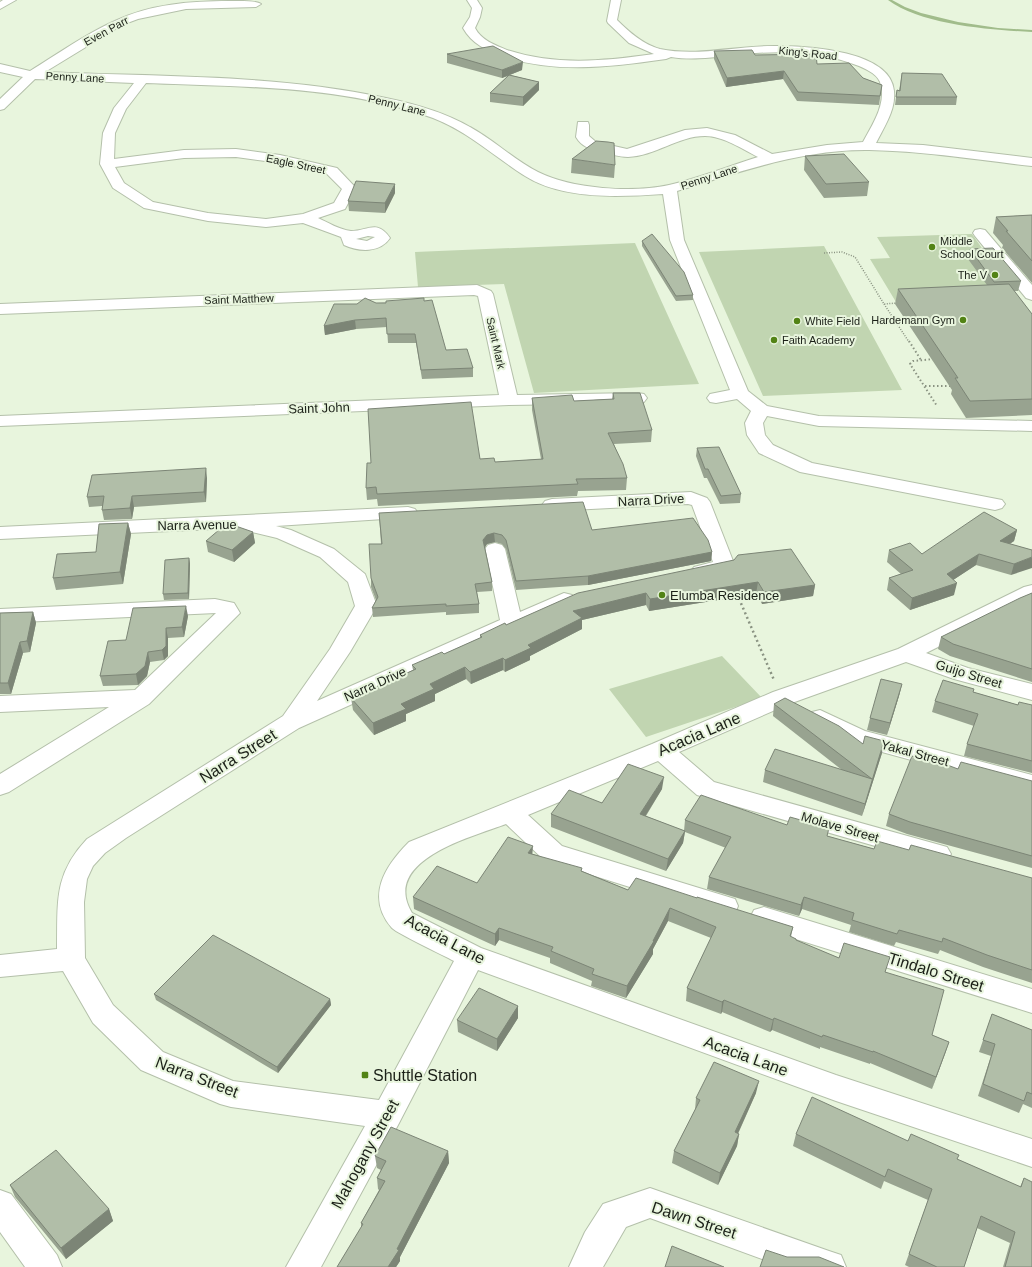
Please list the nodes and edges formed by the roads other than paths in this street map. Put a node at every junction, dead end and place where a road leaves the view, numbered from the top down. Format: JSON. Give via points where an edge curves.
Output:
{"nodes":[{"id":1,"x":11,"y":0,"type":"edge"},
{"id":2,"x":472,"y":0,"type":"edge"},
{"id":3,"x":616,"y":0,"type":"edge"},
{"id":4,"x":256,"y":4,"type":"dead end"},
{"id":5,"x":0,"y":6,"type":"edge"},
{"id":6,"x":675,"y":54,"type":"junction"},
{"id":7,"x":0,"y":68,"type":"edge"},
{"id":8,"x":32,"y":74,"type":"junction"},
{"id":9,"x":142,"y":80,"type":"junction"},
{"id":10,"x":0,"y":106,"type":"edge"},
{"id":11,"x":583,"y":125,"type":"dead end"},
{"id":12,"x":868,"y":146,"type":"junction"},
{"id":13,"x":770,"y":158,"type":"junction"},
{"id":14,"x":1032,"y":162,"type":"edge"},
{"id":15,"x":107,"y":164,"type":"junction"},
{"id":16,"x":670,"y":189,"type":"junction"},
{"id":17,"x":306,"y":218,"type":"junction"},
{"id":18,"x":362,"y":219,"type":"dead end"},
{"id":19,"x":980,"y":233,"type":"dead end"},
{"id":20,"x":477,"y":290,"type":"joint"},
{"id":21,"x":1032,"y":295,"type":"edge"},
{"id":22,"x":0,"y":309,"type":"edge"},
{"id":23,"x":740,"y":392,"type":"junction"},
{"id":24,"x":638,"y":398,"type":"edge"},
{"id":25,"x":716,"y":398,"type":"dead end"},
{"id":26,"x":508,"y":400,"type":"junction"},
{"id":27,"x":761,"y":410,"type":"junction"},
{"id":28,"x":0,"y":421,"type":"edge"},
{"id":29,"x":1032,"y":426,"type":"edge"},
{"id":30,"x":995,"y":504,"type":"dead end"},
{"id":31,"x":534,"y":506,"type":"edge"},
{"id":32,"x":424,"y":512,"type":"edge"},
{"id":33,"x":235,"y":522,"type":"junction"},
{"id":34,"x":0,"y":534,"type":"edge"},
{"id":35,"x":495,"y":550,"type":"dead end"},
{"id":36,"x":679,"y":576,"type":"edge"},
{"id":37,"x":1032,"y":592,"type":"edge"},
{"id":38,"x":586,"y":594,"type":"edge"},
{"id":39,"x":0,"y":616,"type":"edge"},
{"id":40,"x":511,"y":622,"type":"junction"},
{"id":41,"x":906,"y":654,"type":"junction"},
{"id":42,"x":1032,"y":692,"type":"edge"},
{"id":43,"x":141,"y":698,"type":"junction"},
{"id":44,"x":781,"y":698,"type":"junction"},
{"id":45,"x":0,"y":704,"type":"edge"},
{"id":46,"x":291,"y":722,"type":"junction"},
{"id":47,"x":661,"y":750,"type":"junction"},
{"id":48,"x":1032,"y":784,"type":"edge"},
{"id":49,"x":0,"y":786,"type":"edge"},
{"id":50,"x":510,"y":812,"type":"junction"},
{"id":51,"x":964,"y":861,"type":"edge"},
{"id":52,"x":471,"y":956,"type":"junction"},
{"id":53,"x":71,"y":959,"type":"junction"},
{"id":54,"x":0,"y":966,"type":"edge"},
{"id":55,"x":1032,"y":1001,"type":"edge"},
{"id":56,"x":387,"y":1115,"type":"junction"},
{"id":57,"x":1032,"y":1153,"type":"edge"},
{"id":58,"x":0,"y":1205,"type":"edge"},
{"id":59,"x":45,"y":1267,"type":"edge"},
{"id":60,"x":303,"y":1267,"type":"edge"},
{"id":61,"x":586,"y":1267,"type":"edge"},
{"id":62,"x":829,"y":1267,"type":"edge"}],
"edges":[{"from":1,"to":5,"type":"street"},
{"from":2,"to":6,"type":"street","via":[[477,8],[469,28],[473,38],[506,54],[532,61],[589,65]]},
{"from":3,"to":6,"type":"street","name":"King's Road","via":[[612,21],[621,31],[657,52]]},
{"from":4,"to":8,"type":"street","name":"Even Parr","via":[[196,4],[146,12],[118,23]]},
{"from":6,"to":12,"type":"street","name":"King's Road","via":[[720,55],[779,49],[808,51],[856,60],[876,69],[887,84],[887,98],[885,114]]},
{"from":7,"to":8,"type":"street","name":"Penny Lane"},
{"from":8,"to":9,"type":"street","name":"Penny Lane"},
{"from":8,"to":10,"type":"street","name":"Even Parr"},
{"from":9,"to":15,"type":"street","via":[[120,108],[109,133]]},
{"from":9,"to":16,"type":"street","name":"Penny Lane","via":[[276,85],[341,92],[438,116],[466,130],[531,174],[552,184],[623,193]]},
{"from":11,"to":13,"type":"street","name":"Penny Lane","via":[[582,137],[591,145],[614,151],[635,152],[698,132],[730,138]]},
{"from":12,"to":13,"type":"street","name":"Penny Lane","via":[[820,149]]},
{"from":12,"to":14,"type":"street","name":"Penny Lane","via":[[922,149]]},
{"from":13,"to":16,"type":"street","name":"Penny Lane"},
{"from":15,"to":17,"type":"street","name":"Eagle Street","via":[[118,185],[149,205],[208,217],[258,222]]},
{"from":15,"to":17,"type":"street","name":"Eagle Street","via":[[184,154],[236,153],[280,159],[332,171],[348,188],[340,206]]},
{"from":16,"to":23,"type":"street","via":[[677,240]]},
{"from":17,"to":18,"type":"street","via":[[351,235],[348,238],[349,242],[355,245],[364,246],[380,242],[381,234],[371,231],[373,226],[369,220]]},
{"from":19,"to":21,"type":"street"},
{"from":20,"to":22,"type":"street","name":"Saint Matthew"},
{"from":20,"to":26,"type":"street","name":"Saint Mark","via":[[485,294]]},
{"from":23,"to":25,"type":"street"},
{"from":23,"to":27,"type":"street"},
{"from":24,"to":26,"type":"street","name":"Saint John"},
{"from":26,"to":28,"type":"street","name":"Saint John"},
{"from":27,"to":29,"type":"street","via":[[819,421]]},
{"from":27,"to":30,"type":"street","via":[[754,423],[756,435],[766,449],[807,468]]},
{"from":31,"to":36,"type":"street","name":"Narra Drive","via":[[696,499],[700,502],[726,566]]},
{"from":32,"to":33,"type":"street"},
{"from":33,"to":34,"type":"street","name":"Narra Avenue"},
{"from":33,"to":46,"type":"street","name":"Narra Avenue","via":[[284,534],[327,553],[358,579],[366,606],[339,652]]},
{"from":35,"to":40,"type":"street"},
{"from":37,"to":41,"type":"street","name":"Acacia Lane"},
{"from":38,"to":40,"type":"street","name":"Narra Drive","via":[[571,597]]},
{"from":39,"to":43,"type":"street","via":[[215,606],[226,608],[229,613]]},
{"from":40,"to":46,"type":"street","name":"Narra Drive"},
{"from":41,"to":42,"type":"street","name":"Guijo Street","via":[[962,674]]},
{"from":41,"to":44,"type":"street","name":"Acacia Lane"},
{"from":43,"to":45,"type":"street"},
{"from":43,"to":49,"type":"street"},
{"from":44,"to":47,"type":"street","name":"Acacia Lane"},
{"from":44,"to":48,"type":"street","name":"Yakal Street","via":[[857,737]]},
{"from":46,"to":53,"type":"street","name":"Narra Street","via":[[117,831],[96,846],[83,860],[74,879],[71,902]]},
{"from":47,"to":50,"type":"street","name":"Acacia Lane"},
{"from":47,"to":51,"type":"street","name":"Molave Street","via":[[706,789]]},
{"from":50,"to":52,"type":"street","name":"Acacia Lane","via":[[418,849],[402,865],[395,879],[392,895],[395,909],[402,921]]},
{"from":50,"to":55,"type":"street","name":"Tindalo Street","via":[[553,853]]},
{"from":52,"to":56,"type":"street","name":"Mahogany Street"},
{"from":52,"to":57,"type":"street","name":"Acacia Lane","via":[[836,1088]]},
{"from":53,"to":54,"type":"street"},
{"from":53,"to":56,"type":"street","name":"Narra Street","via":[[103,1014],[152,1061],[231,1094]]},
{"from":56,"to":60,"type":"street","name":"Mahogany Street"},
{"from":58,"to":59,"type":"street"},
{"from":61,"to":62,"type":"street","name":"Dawn Street","via":[[597,1243],[615,1215],[650,1203]]}]}
